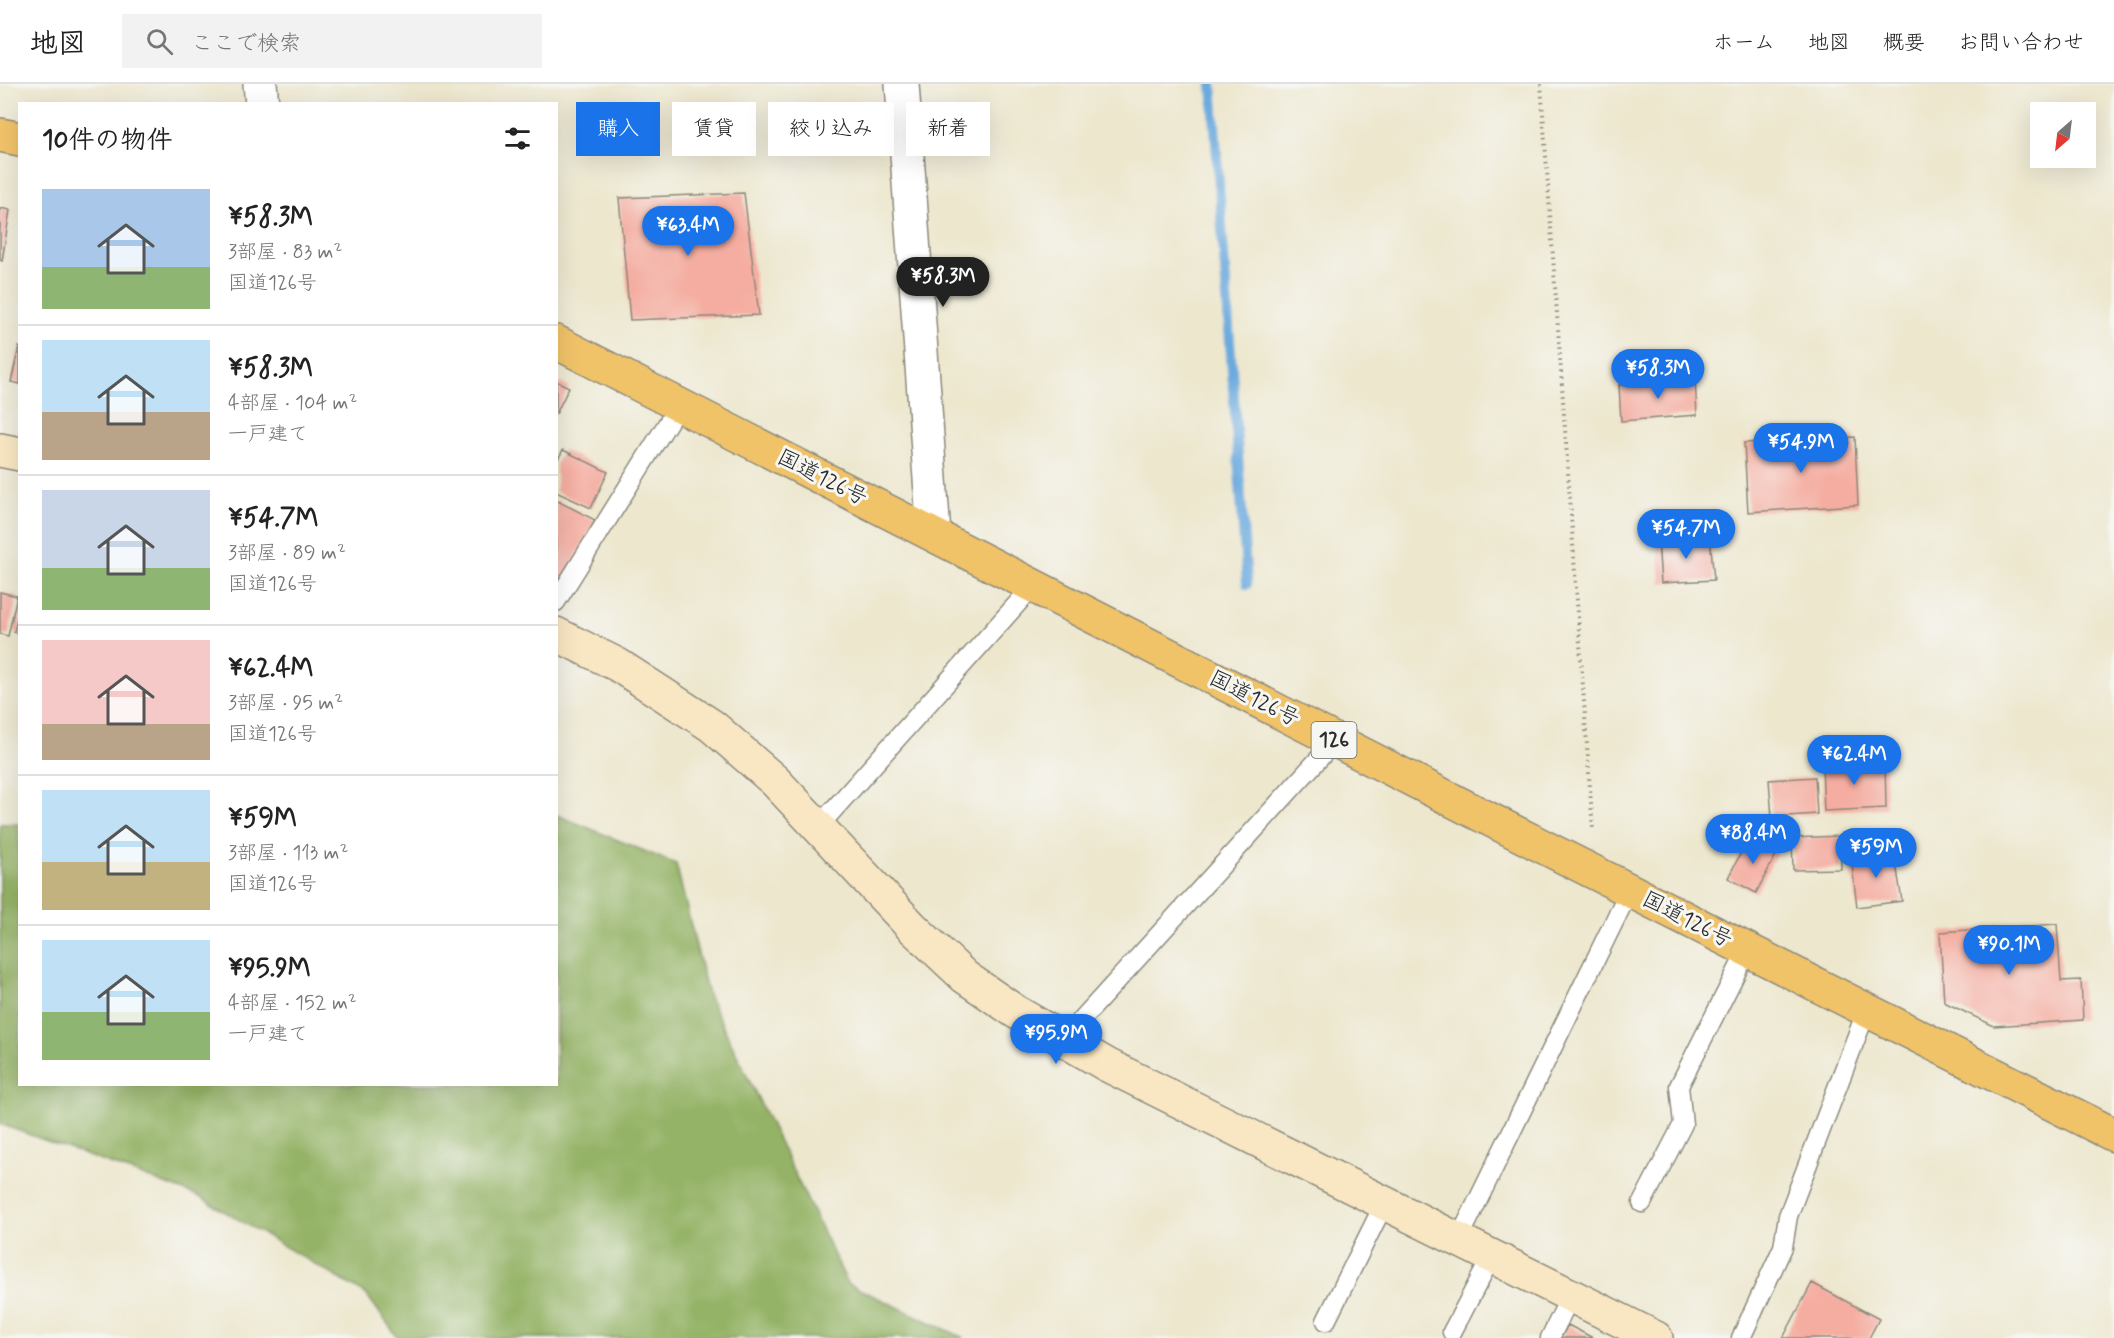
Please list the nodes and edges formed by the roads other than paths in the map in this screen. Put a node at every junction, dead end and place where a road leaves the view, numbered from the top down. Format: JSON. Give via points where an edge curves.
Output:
{"nodes":[{"id":1,"x":260,"y":84,"type":"edge"},
{"id":2,"x":902,"y":84,"type":"edge"},
{"id":3,"x":262,"y":102,"type":"edge"},
{"id":4,"x":0,"y":135,"type":"edge"},
{"id":5,"x":18,"y":139,"type":"edge"},
{"id":6,"x":558,"y":343,"type":"edge"},
{"id":7,"x":679,"y":405,"type":"junction"},
{"id":8,"x":0,"y":450,"type":"edge"},
{"id":9,"x":18,"y":454,"type":"edge"},
{"id":10,"x":934,"y":535,"type":"junction"},
{"id":11,"x":1033,"y":586,"type":"junction"},
{"id":12,"x":558,"y":599,"type":"edge"},
{"id":13,"x":558,"y":635,"type":"edge"},
{"id":14,"x":1335,"y":741,"type":"junction"},
{"id":15,"x":818,"y":827,"type":"junction"},
{"id":16,"x":1629,"y":891,"type":"junction"},
{"id":17,"x":1747,"y":951,"type":"junction"},
{"id":18,"x":1866,"y":1012,"type":"junction"},
{"id":19,"x":1064,"y":1040,"type":"junction"},
{"id":20,"x":2114,"y":1135,"type":"edge"},
{"id":21,"x":1385,"y":1202,"type":"junction"},
{"id":22,"x":1642,"y":1203,"type":"dead end"},
{"id":23,"x":1459,"y":1239,"type":"junction"},
{"id":24,"x":1492,"y":1256,"type":"junction"},
{"id":25,"x":1571,"y":1295,"type":"junction"},
{"id":26,"x":1326,"y":1321,"type":"dead end"},
{"id":27,"x":1452,"y":1332,"type":"dead end"},
{"id":28,"x":1550,"y":1338,"type":"edge"},
{"id":29,"x":1656,"y":1338,"type":"edge"},
{"id":30,"x":1741,"y":1338,"type":"edge"}],
"edges":[{"from":1,"to":3,"type":"street"},
{"from":2,"to":10,"type":"street"},
{"from":4,"to":5,"type":"highway"},
{"from":6,"to":7,"type":"highway","name":"国道126号","number":"126"},
{"from":7,"to":10,"type":"highway","name":"国道126号","number":"126"},
{"from":7,"to":12,"type":"lane"},
{"from":8,"to":9,"type":"street"},
{"from":10,"to":11,"type":"highway","name":"国道126号","number":"126"},
{"from":11,"to":14,"type":"highway","name":"国道126号","number":"126"},
{"from":11,"to":15,"type":"lane"},
{"from":13,"to":15,"type":"street","via":[[618,665],[712,726],[775,781]]},
{"from":14,"to":16,"type":"highway","name":"国道126号","number":"126"},
{"from":14,"to":19,"type":"lane"},
{"from":15,"to":19,"type":"street","via":[[965,977]]},
{"from":16,"to":17,"type":"highway","name":"国道126号","number":"126"},
{"from":16,"to":23,"type":"lane"},
{"from":17,"to":18,"type":"highway","name":"国道126号","number":"126"},
{"from":17,"to":22,"type":"lane","via":[[1679,1086],[1683,1124]]},
{"from":18,"to":20,"type":"highway","name":"国道126号","number":"126"},
{"from":18,"to":30,"type":"lane","via":[[1788,1216],[1783,1247]]},
{"from":19,"to":21,"type":"street"},
{"from":21,"to":23,"type":"street"},
{"from":21,"to":26,"type":"lane"},
{"from":23,"to":24,"type":"street"},
{"from":24,"to":25,"type":"street"},
{"from":24,"to":27,"type":"lane"},
{"from":25,"to":28,"type":"lane"},
{"from":25,"to":29,"type":"street"}]}
